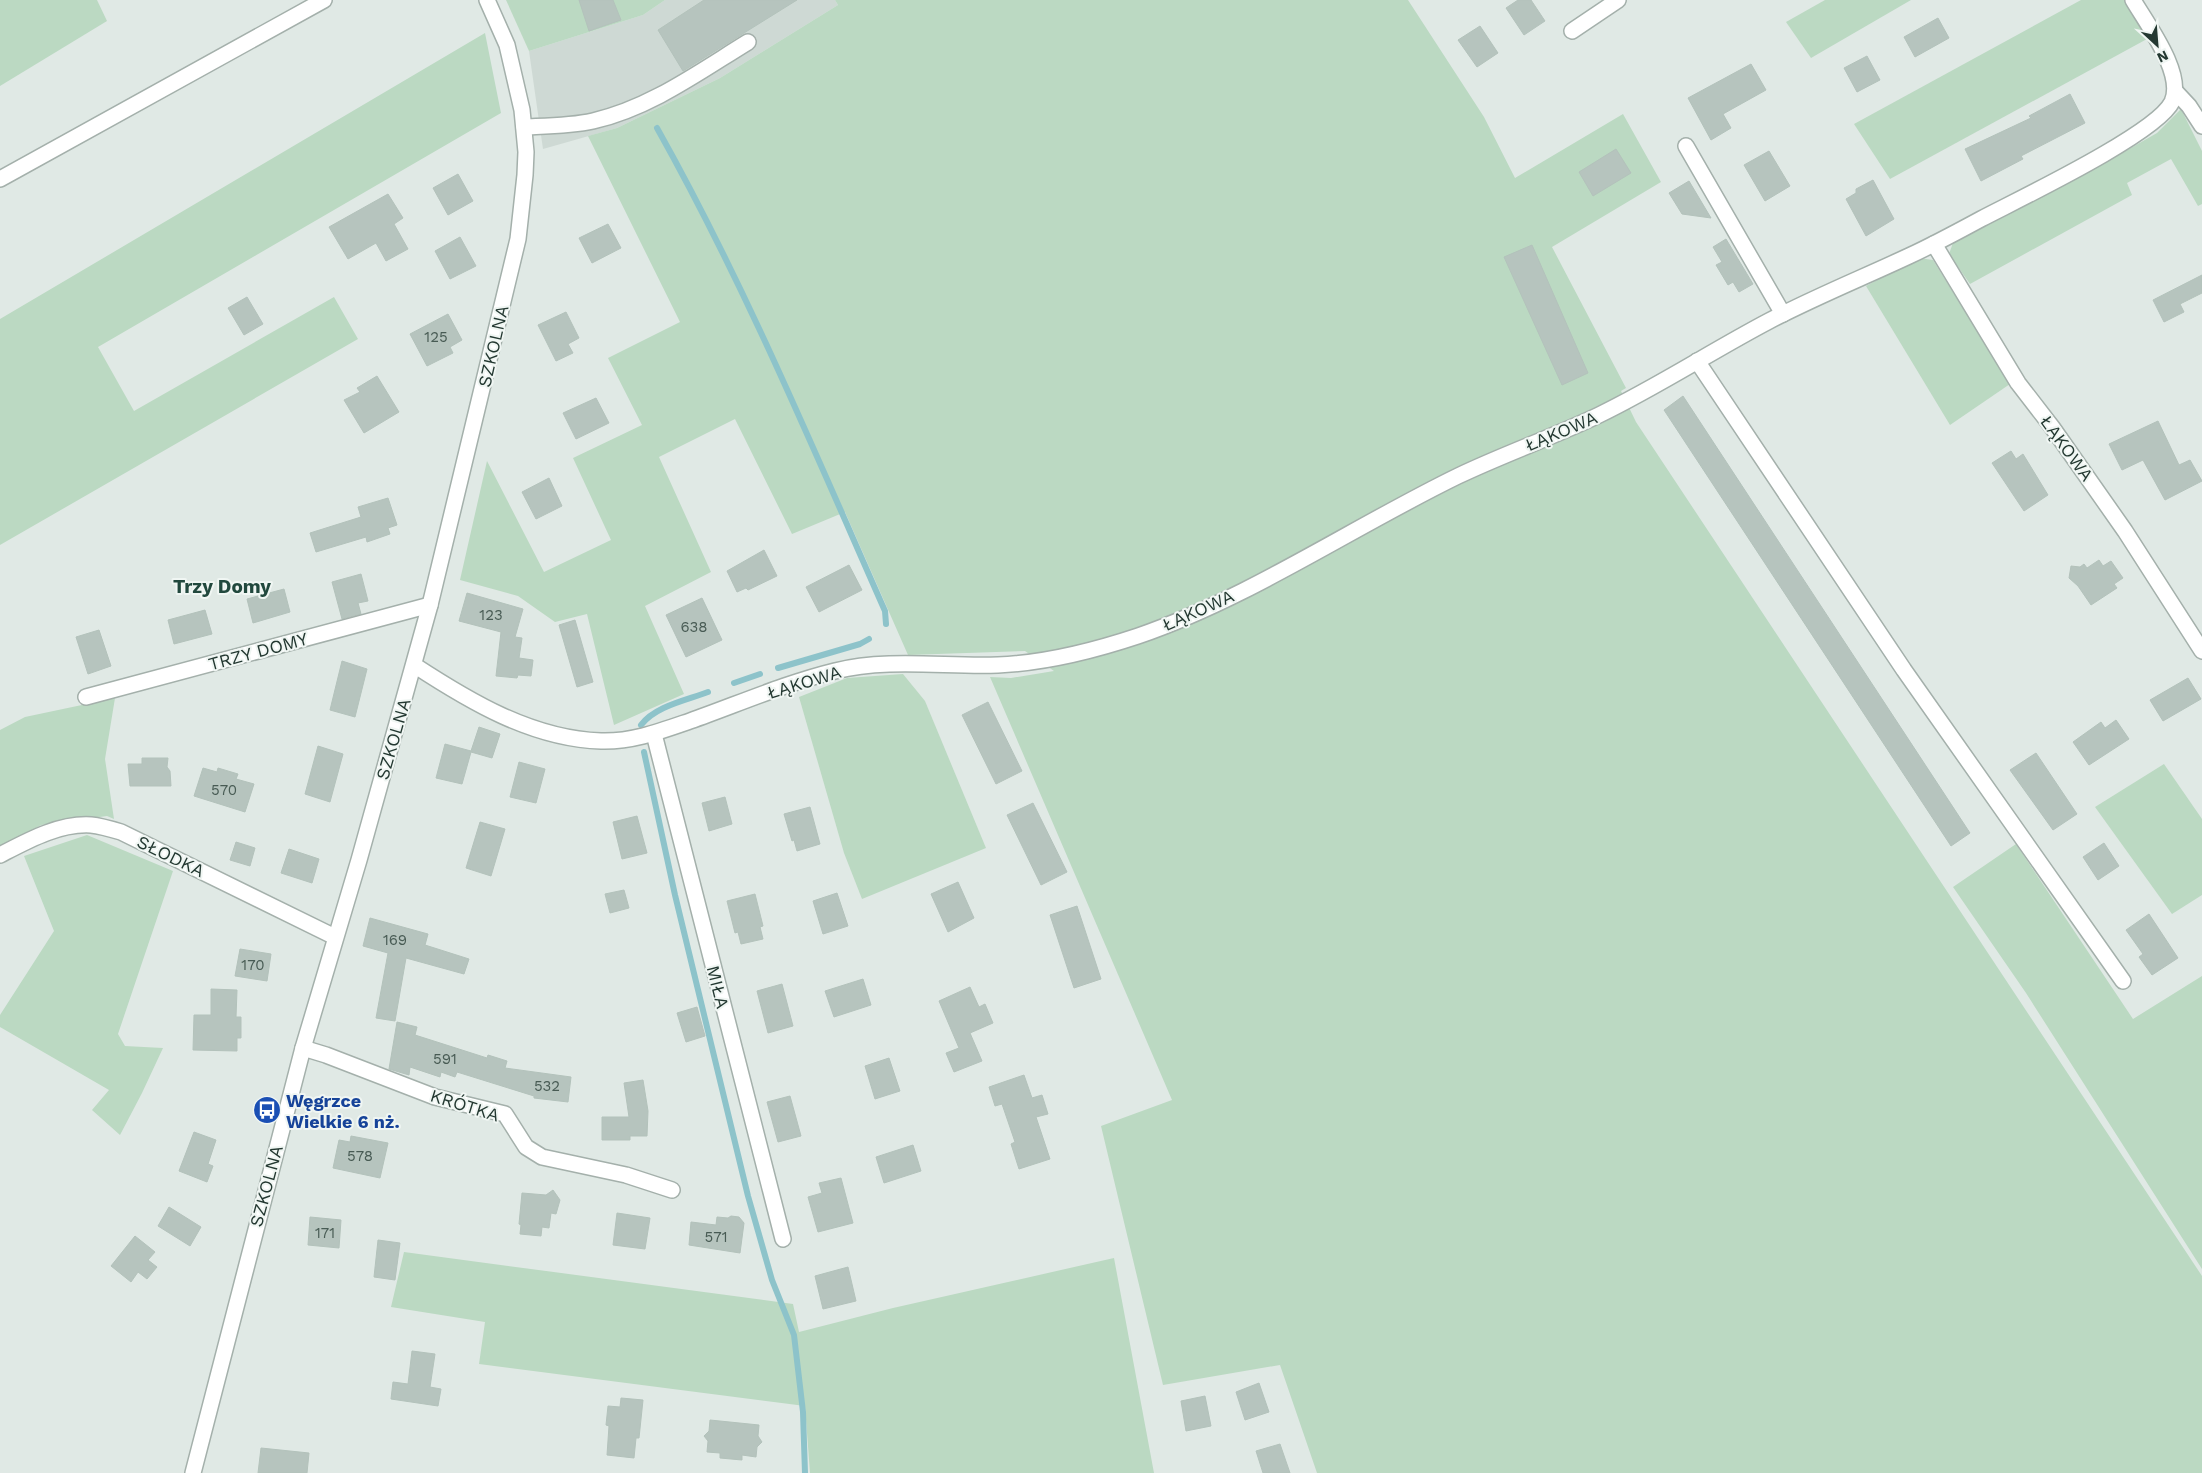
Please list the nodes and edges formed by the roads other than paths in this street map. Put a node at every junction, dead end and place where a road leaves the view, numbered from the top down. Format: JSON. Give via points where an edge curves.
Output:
{"nodes":[{"id":1,"x":324,"y":0,"type":"edge"},
{"id":2,"x":487,"y":0,"type":"edge"},
{"id":3,"x":1618,"y":0,"type":"edge"},
{"id":4,"x":2133,"y":0,"type":"edge"},
{"id":5,"x":1572,"y":31,"type":"dead end"},
{"id":6,"x":748,"y":42,"type":"dead end"},
{"id":7,"x":2175,"y":91,"type":"junction"},
{"id":8,"x":2202,"y":126,"type":"edge"},
{"id":9,"x":524,"y":127,"type":"junction"},
{"id":10,"x":1686,"y":146,"type":"dead end"},
{"id":11,"x":0,"y":180,"type":"edge"},
{"id":12,"x":1934,"y":244,"type":"junction"},
{"id":13,"x":1783,"y":314,"type":"junction"},
{"id":14,"x":1697,"y":361,"type":"junction"},
{"id":15,"x":430,"y":605,"type":"junction"},
{"id":16,"x":2202,"y":651,"type":"edge"},
{"id":17,"x":414,"y":665,"type":"junction"},
{"id":18,"x":86,"y":697,"type":"dead end"},
{"id":19,"x":654,"y":734,"type":"junction"},
{"id":20,"x":0,"y":856,"type":"edge"},
{"id":21,"x":335,"y":937,"type":"junction"},
{"id":22,"x":2123,"y":981,"type":"dead end"},
{"id":23,"x":303,"y":1048,"type":"junction"},
{"id":24,"x":672,"y":1190,"type":"dead end"},
{"id":25,"x":782,"y":1240,"type":"dead end"},
{"id":26,"x":193,"y":1473,"type":"edge"}],
"edges":[{"from":1,"to":11,"type":"street"},
{"from":2,"to":9,"type":"street","name":"SZKOLNA","via":[[513,62]]},
{"from":3,"to":5,"type":"street"},
{"from":4,"to":7,"type":"street","via":[[2171,68]]},
{"from":6,"to":9,"type":"street","via":[[634,108],[592,121]]},
{"from":7,"to":8,"type":"street"},
{"from":7,"to":12,"type":"street","name":"ŁĄKOWA","via":[[2168,107],[2129,139]]},
{"from":9,"to":15,"type":"street","name":"SZKOLNA","via":[[525,176],[518,239]]},
{"from":10,"to":13,"type":"street"},
{"from":12,"to":13,"type":"street","name":"ŁĄKOWA"},
{"from":12,"to":16,"type":"street","name":"ŁĄKOWA","via":[[2018,383],[2125,530]]},
{"from":13,"to":14,"type":"street","name":"ŁĄKOWA"},
{"from":14,"to":19,"type":"street","name":"ŁĄKOWA","via":[[1601,414],[1467,472],[1224,600],[1134,637],[1026,663],[875,665],[832,672]]},
{"from":14,"to":22,"type":"street","via":[[1904,670]]},
{"from":15,"to":17,"type":"street","name":"SZKOLNA"},
{"from":15,"to":18,"type":"street","name":"TRZY DOMY"},
{"from":17,"to":19,"type":"street","name":"ŁĄKOWA","via":[[494,714],[557,734],[602,741]]},
{"from":17,"to":21,"type":"street","name":"SZKOLNA"},
{"from":19,"to":25,"type":"street","name":"MIŁA"},
{"from":20,"to":21,"type":"street","name":"SŁODKA","via":[[62,828],[90,825],[121,832]]},
{"from":21,"to":23,"type":"street","name":"SZKOLNA"},
{"from":23,"to":24,"type":"street","name":"KRÓTKA","via":[[435,1097],[505,1114],[526,1147],[542,1157],[626,1175]]},
{"from":23,"to":26,"type":"street","name":"SZKOLNA"}]}
